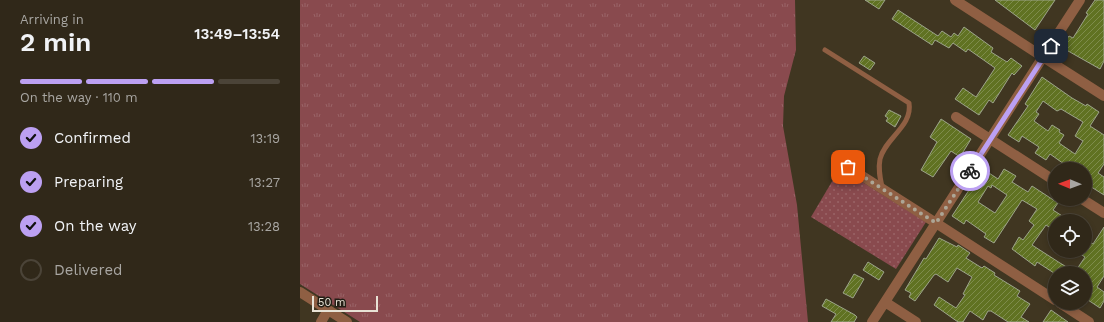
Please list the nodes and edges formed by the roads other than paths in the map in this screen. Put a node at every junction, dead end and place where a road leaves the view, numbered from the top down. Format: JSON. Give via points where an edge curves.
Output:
{"nodes":[{"id":1,"x":955,"y":0,"type":"edge"},
{"id":2,"x":1080,"y":0,"type":"edge"},
{"id":3,"x":825,"y":50,"type":"dead end"},
{"id":4,"x":1043,"y":57,"type":"junction"},
{"id":5,"x":1104,"y":96,"type":"edge"},
{"id":6,"x":956,"y":117,"type":"dead end"},
{"id":7,"x":990,"y":139,"type":"junction"},
{"id":8,"x":848,"y":167,"type":"dead end"},
{"id":9,"x":1048,"y":176,"type":"edge"},
{"id":10,"x":882,"y":188,"type":"junction"},
{"id":11,"x":1092,"y":205,"type":"edge"},
{"id":12,"x":1104,"y":213,"type":"edge"},
{"id":13,"x":936,"y":223,"type":"junction"},
{"id":14,"x":300,"y":292,"type":"edge"},
{"id":15,"x":1048,"y":295,"type":"edge"},
{"id":16,"x":885,"y":302,"type":"junction"},
{"id":17,"x":328,"y":310,"type":"junction"},
{"id":18,"x":1071,"y":310,"type":"edge"},
{"id":19,"x":320,"y":322,"type":"edge"},
{"id":20,"x":347,"y":322,"type":"edge"},
{"id":21,"x":872,"y":322,"type":"edge"},
{"id":22,"x":916,"y":322,"type":"edge"},
{"id":23,"x":1089,"y":322,"type":"edge"}],
"edges":[{"from":1,"to":4,"type":"street"},
{"from":2,"to":4,"type":"street"},
{"from":3,"to":10,"type":"lane","via":[[908,102],[910,111],[906,121],[880,158]]},
{"from":4,"to":5,"type":"street"},
{"from":4,"to":7,"type":"street"},
{"from":6,"to":7,"type":"street"},
{"from":7,"to":9,"type":"street"},
{"from":7,"to":13,"type":"street"},
{"from":8,"to":10,"type":"street"},
{"from":10,"to":13,"type":"street"},
{"from":11,"to":12,"type":"street"},
{"from":13,"to":15,"type":"street"},
{"from":13,"to":16,"type":"street"},
{"from":14,"to":17,"type":"street"},
{"from":16,"to":21,"type":"street"},
{"from":16,"to":22,"type":"street"},
{"from":17,"to":19,"type":"street"},
{"from":17,"to":20,"type":"street"},
{"from":18,"to":23,"type":"street"}]}
